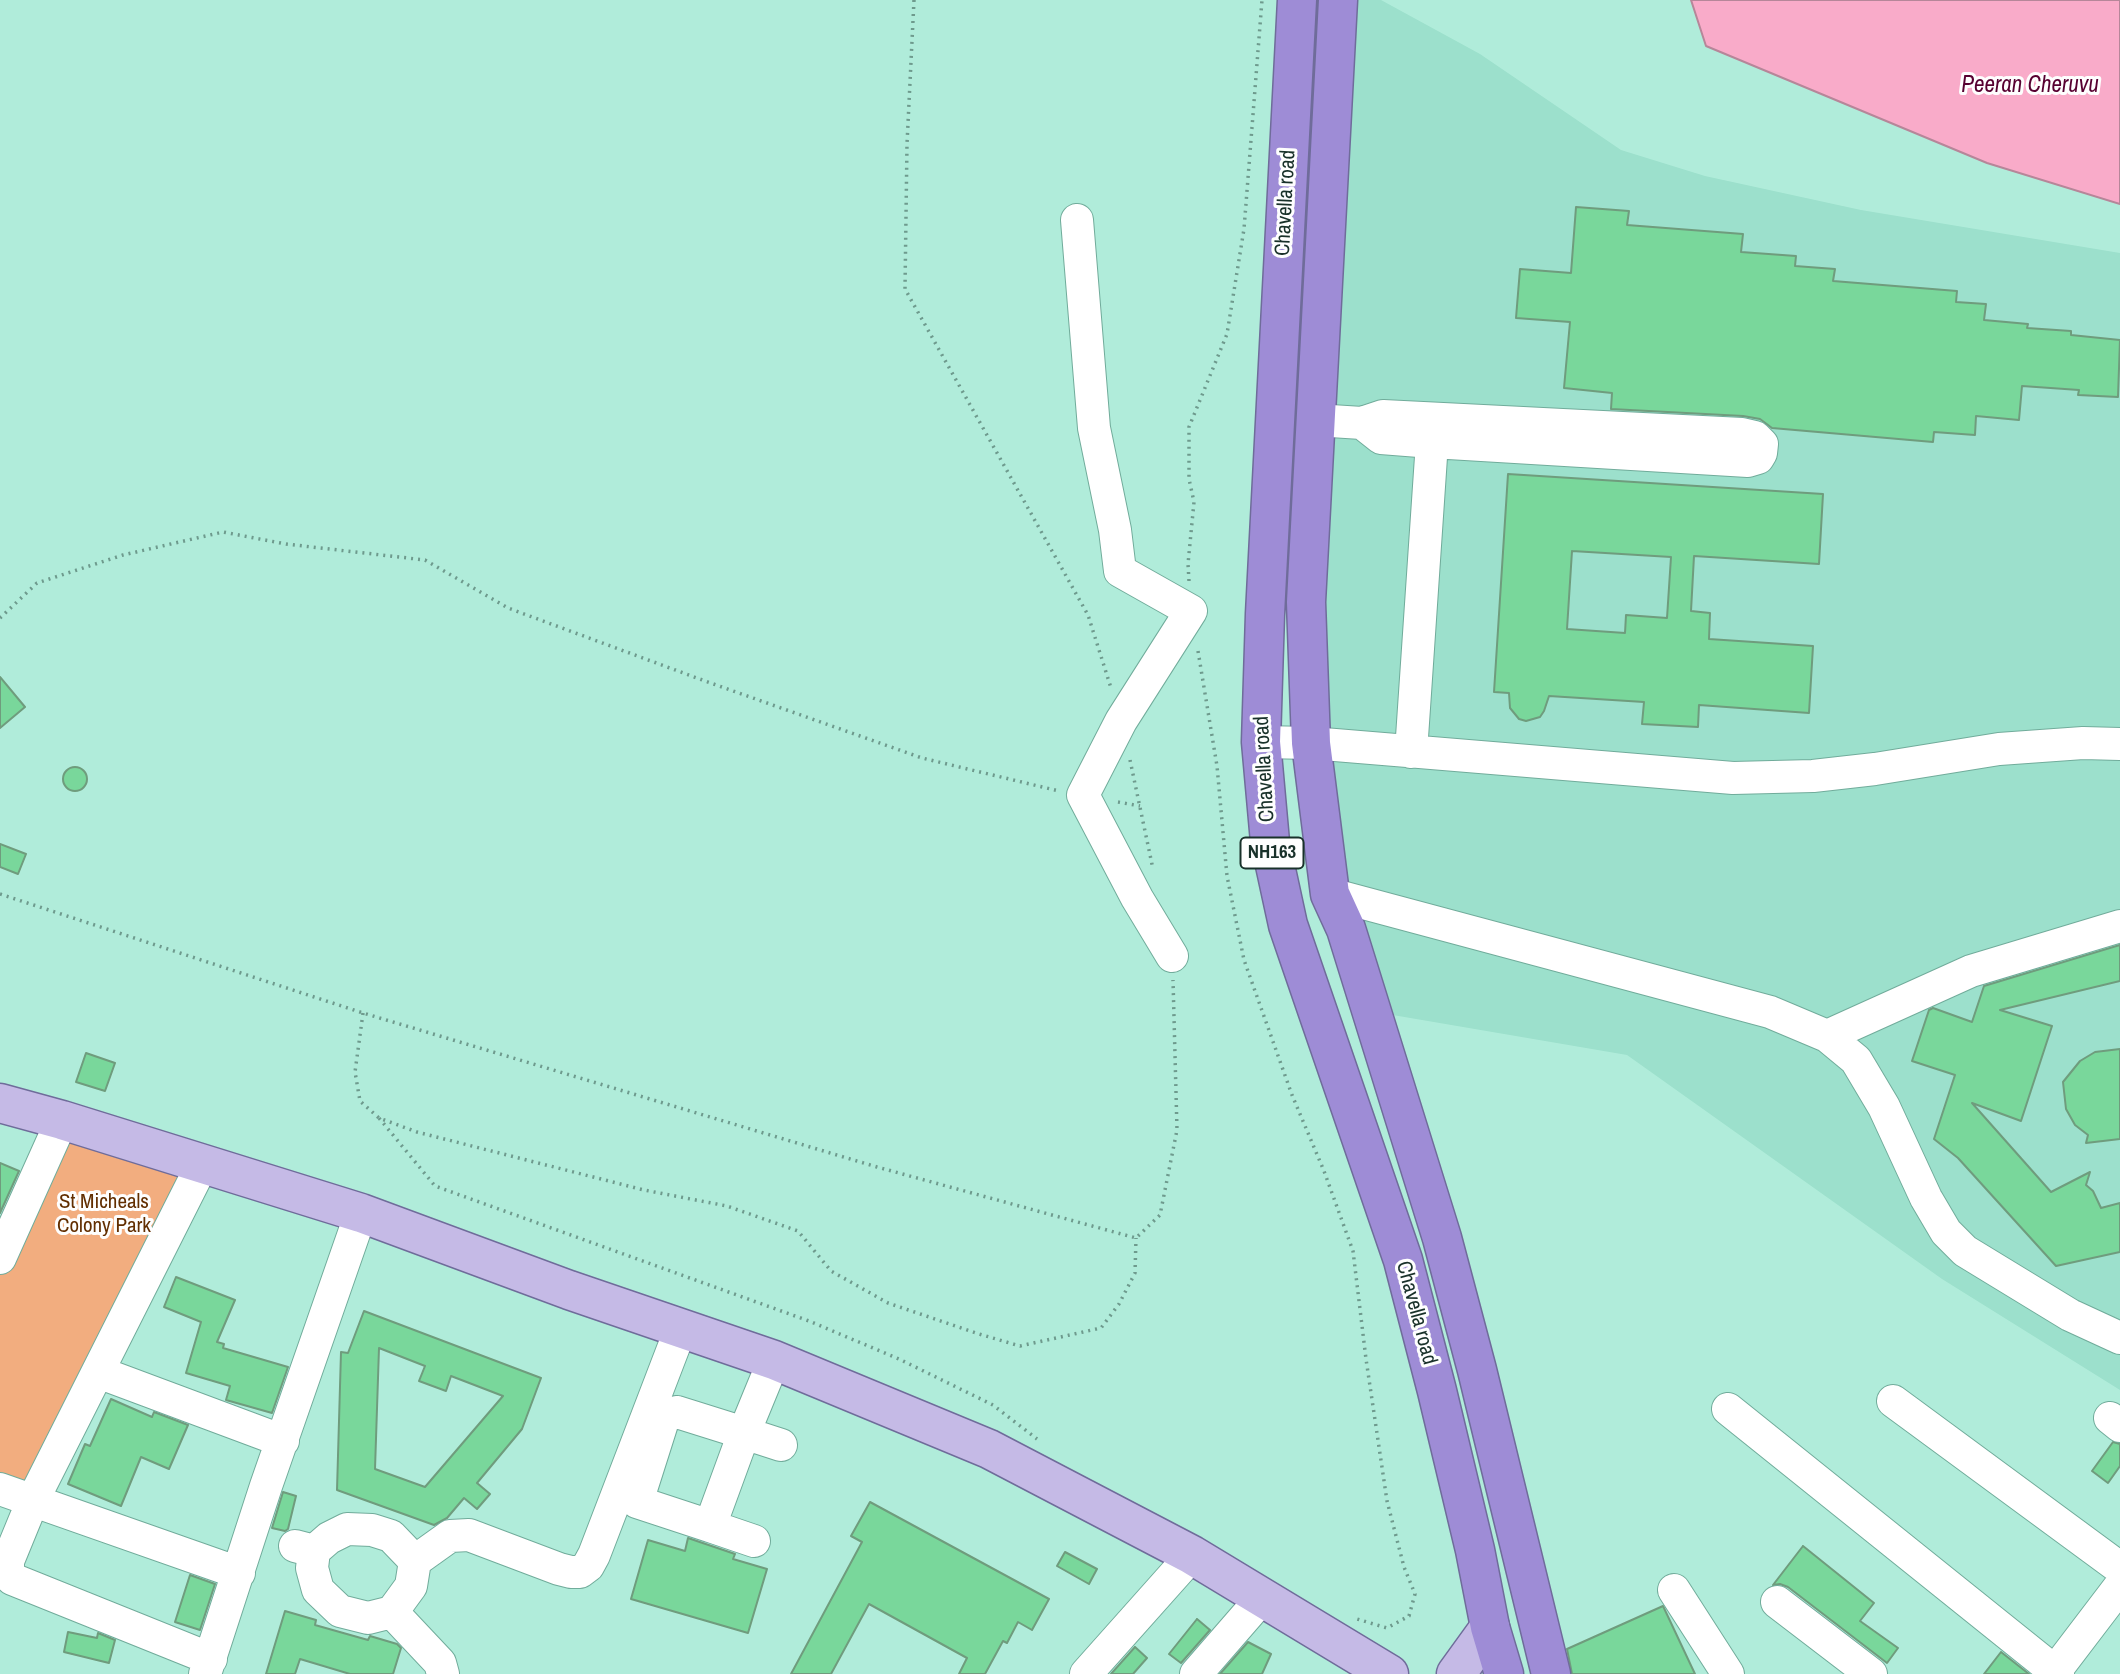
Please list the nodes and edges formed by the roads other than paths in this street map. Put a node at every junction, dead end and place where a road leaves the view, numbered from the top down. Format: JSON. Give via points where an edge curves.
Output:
{"nodes":[{"id":1,"x":1297,"y":0,"type":"edge"},
{"id":2,"x":1338,"y":0,"type":"edge"},
{"id":3,"x":1077,"y":219,"type":"dead end"},
{"id":4,"x":1315,"y":420,"type":"junction"},
{"id":5,"x":1375,"y":426,"type":"junction"},
{"id":6,"x":1432,"y":442,"type":"junction"},
{"id":7,"x":1261,"y":742,"type":"junction"},
{"id":8,"x":1311,"y":743,"type":"junction"},
{"id":9,"x":2120,"y":744,"type":"edge"},
{"id":10,"x":1411,"y":752,"type":"junction"},
{"id":11,"x":1330,"y":894,"type":"junction"},
{"id":12,"x":2120,"y":926,"type":"edge"},
{"id":13,"x":1172,"y":956,"type":"road end"},
{"id":14,"x":1827,"y":1036,"type":"junction"},
{"id":15,"x":0,"y":1103,"type":"edge"},
{"id":16,"x":62,"y":1119,"type":"junction"},
{"id":17,"x":203,"y":1163,"type":"junction"},
{"id":18,"x":361,"y":1213,"type":"junction"},
{"id":19,"x":0,"y":1258,"type":"edge"},
{"id":20,"x":681,"y":1328,"type":"junction"},
{"id":21,"x":2120,"y":1338,"type":"edge"},
{"id":22,"x":774,"y":1360,"type":"junction"},
{"id":23,"x":98,"y":1372,"type":"junction"},
{"id":24,"x":1893,"y":1401,"type":"dead end"},
{"id":25,"x":1728,"y":1409,"type":"dead end"},
{"id":26,"x":748,"y":1424,"type":"junction"},
{"id":27,"x":283,"y":1441,"type":"junction"},
{"id":28,"x":781,"y":1445,"type":"dead end"},
{"id":29,"x":0,"y":1489,"type":"edge"},
{"id":30,"x":33,"y":1500,"type":"junction"},
{"id":31,"x":710,"y":1526,"type":"junction"},
{"id":32,"x":754,"y":1541,"type":"dead end"},
{"id":33,"x":1192,"y":1555,"type":"junction"},
{"id":34,"x":415,"y":1562,"type":"junction"},
{"id":35,"x":2120,"y":1568,"type":"edge"},
{"id":36,"x":239,"y":1573,"type":"junction"},
{"id":37,"x":2120,"y":1586,"type":"edge"},
{"id":38,"x":1674,"y":1590,"type":"dead end"},
{"id":39,"x":1262,"y":1598,"type":"junction"},
{"id":40,"x":1777,"y":1602,"type":"dead end"},
{"id":41,"x":392,"y":1612,"type":"junction"},
{"id":42,"x":1490,"y":1627,"type":"junction"},
{"id":43,"x":208,"y":1667,"type":"edge"},
{"id":44,"x":2055,"y":1673,"type":"edge"},
{"id":45,"x":443,"y":1674,"type":"edge"},
{"id":46,"x":1086,"y":1674,"type":"edge"},
{"id":47,"x":1196,"y":1674,"type":"edge"},
{"id":48,"x":1389,"y":1674,"type":"edge"},
{"id":49,"x":1456,"y":1674,"type":"edge"},
{"id":50,"x":1504,"y":1674,"type":"edge"},
{"id":51,"x":1551,"y":1674,"type":"edge"},
{"id":52,"x":1728,"y":1674,"type":"edge"},
{"id":53,"x":1871,"y":1674,"type":"edge"}],
"edges":[{"from":1,"to":7,"type":"highway","name":"Chavella road","number":"NH163"},
{"from":2,"to":4,"type":"highway","name":"Chavella road","number":"NH163"},
{"from":3,"to":13,"type":"street","via":[[1094,428],[1120,571],[1191,611],[1121,721],[1083,795]]},
{"from":4,"to":5,"type":"street"},
{"from":4,"to":8,"type":"highway","name":"Chavella road","number":"NH163","via":[[1306,602]]},
{"from":5,"to":6,"type":"street"},
{"from":5,"to":6,"type":"street","via":[[1742,434],[1762,444],[1758,458],[1748,461]]},
{"from":6,"to":10,"type":"street"},
{"from":7,"to":8,"type":"street"},
{"from":7,"to":42,"type":"highway","name":"Chavella road","number":"NH163","via":[[1270,842],[1288,925],[1403,1260],[1466,1510]]},
{"from":8,"to":10,"type":"street"},
{"from":8,"to":11,"type":"highway","name":"Chavella road","number":"NH163"},
{"from":9,"to":10,"type":"street","via":[[1999,749],[1814,776],[1733,778]]},
{"from":11,"to":14,"type":"street","via":[[1770,1012]]},
{"from":11,"to":51,"type":"highway","name":"Chavella road","number":"NH163","via":[[1346,929],[1442,1238]]},
{"from":12,"to":14,"type":"street","via":[[1970,971]]},
{"from":14,"to":21,"type":"street","via":[[1856,1060],[1946,1232],[1965,1251],[2070,1315]]},
{"from":15,"to":16,"type":"main road"},
{"from":16,"to":17,"type":"main road"},
{"from":16,"to":19,"type":"street"},
{"from":17,"to":18,"type":"main road"},
{"from":17,"to":23,"type":"street"},
{"from":18,"to":20,"type":"main road"},
{"from":18,"to":27,"type":"street"},
{"from":20,"to":22,"type":"main road"},
{"from":20,"to":34,"type":"street","via":[[588,1566],[580,1572],[559,1569],[470,1535],[450,1536]]},
{"from":22,"to":26,"type":"street"},
{"from":22,"to":33,"type":"main road","via":[[989,1450]]},
{"from":23,"to":27,"type":"street"},
{"from":23,"to":30,"type":"street"},
{"from":24,"to":35,"type":"street"},
{"from":25,"to":44,"type":"street"},
{"from":26,"to":28,"type":"street"},
{"from":26,"to":31,"type":"street"},
{"from":26,"to":31,"type":"street","via":[[677,1412],[664,1417],[638,1502]]},
{"from":27,"to":36,"type":"street"},
{"from":29,"to":30,"type":"street"},
{"from":30,"to":36,"type":"street"},
{"from":30,"to":43,"type":"street","via":[[8,1561],[12,1579]]},
{"from":31,"to":32,"type":"street"},
{"from":33,"to":39,"type":"main road"},
{"from":33,"to":46,"type":"street"},
{"from":34,"to":41,"type":"street","via":[[411,1587]]},
{"from":34,"to":41,"type":"street","via":[[391,1536],[372,1530],[347,1529],[305,1548],[318,1590],[340,1611],[368,1618]]},
{"from":36,"to":43,"type":"street"},
{"from":37,"to":44,"type":"street"},
{"from":38,"to":52,"type":"street"},
{"from":39,"to":47,"type":"street"},
{"from":39,"to":48,"type":"main road"},
{"from":40,"to":53,"type":"street"},
{"from":41,"to":45,"type":"street","via":[[440,1663]]},
{"from":42,"to":49,"type":"main road"},
{"from":42,"to":50,"type":"highway","name":"Chavella road","number":"NH163"}]}
